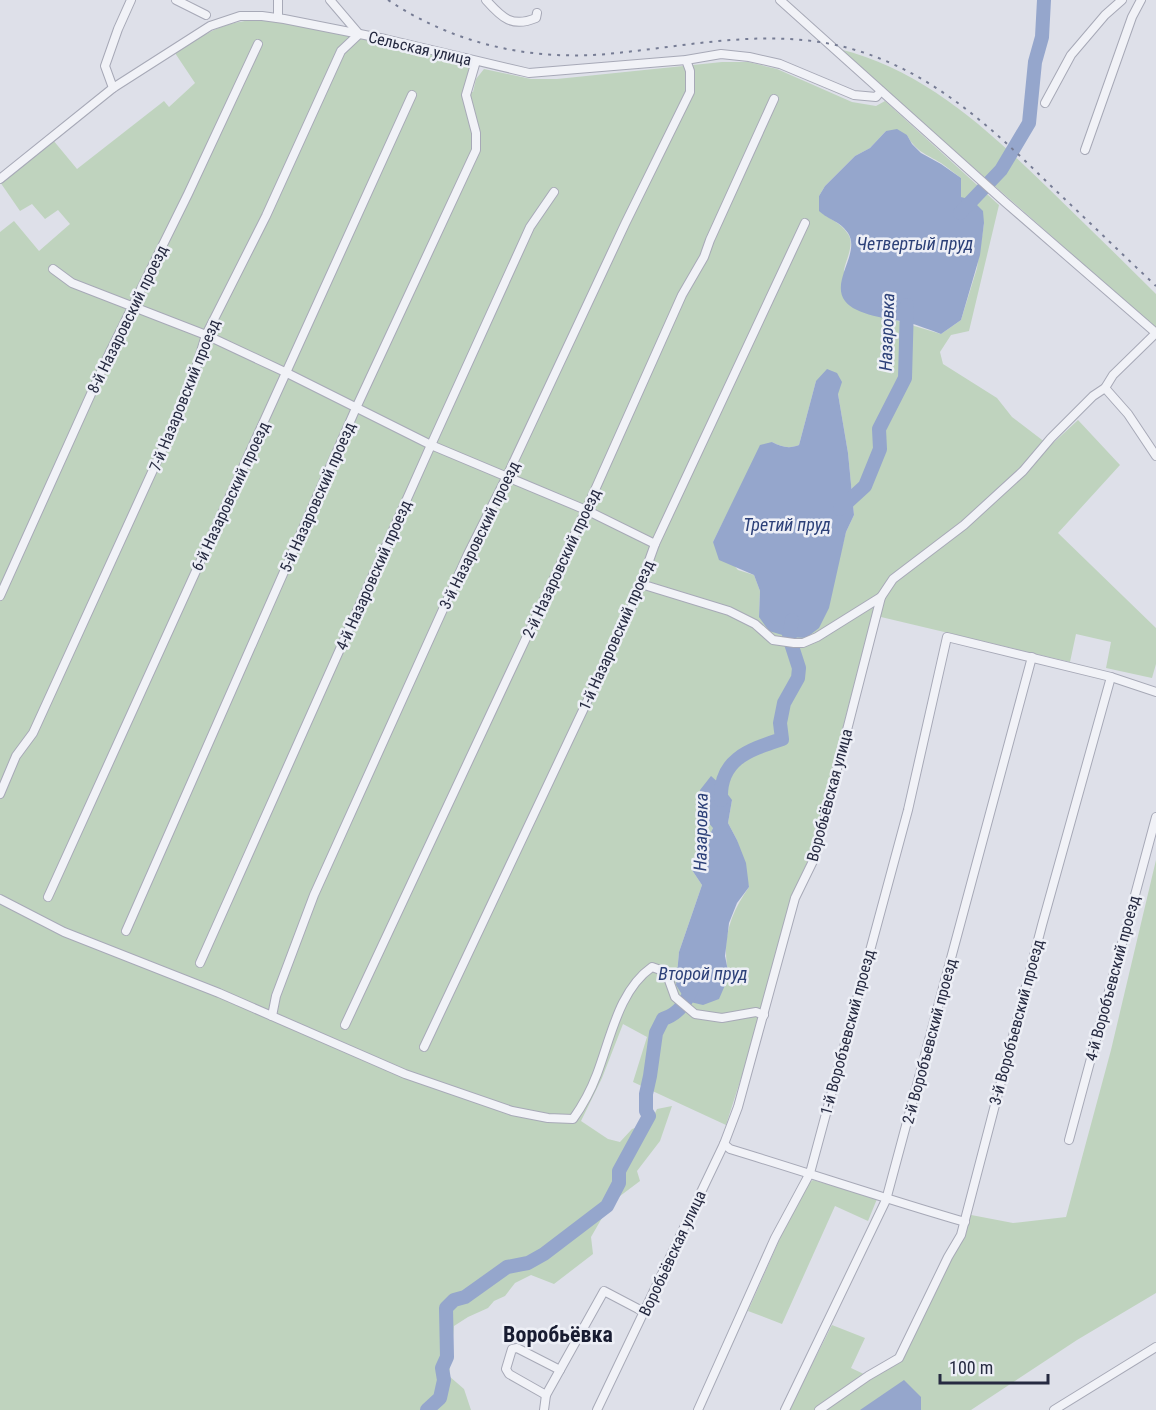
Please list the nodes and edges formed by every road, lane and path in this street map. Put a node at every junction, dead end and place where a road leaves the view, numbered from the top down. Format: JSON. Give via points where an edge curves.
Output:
{"nodes":[{"id":1,"x":131,"y":0,"type":"edge"},
{"id":2,"x":176,"y":0,"type":"edge"},
{"id":3,"x":279,"y":0,"type":"edge"},
{"id":4,"x":330,"y":0,"type":"edge"},
{"id":5,"x":486,"y":0,"type":"edge"},
{"id":6,"x":780,"y":0,"type":"edge"},
{"id":7,"x":1122,"y":0,"type":"edge"},
{"id":8,"x":1141,"y":0,"type":"edge"},
{"id":9,"x":537,"y":13,"type":"dead end"},
{"id":10,"x":206,"y":15,"type":"dead end"},
{"id":11,"x":279,"y":18,"type":"junction"},
{"id":12,"x":359,"y":34,"type":"junction"},
{"id":13,"x":258,"y":44,"type":"dead end"},
{"id":14,"x":686,"y":60,"type":"junction"},
{"id":15,"x":476,"y":61,"type":"junction"},
{"id":16,"x":113,"y":88,"type":"junction"},
{"id":17,"x":881,"y":91,"type":"junction"},
{"id":18,"x":412,"y":95,"type":"dead end"},
{"id":19,"x":774,"y":99,"type":"dead end"},
{"id":20,"x":1045,"y":103,"type":"dead end"},
{"id":21,"x":1085,"y":150,"type":"dead end"},
{"id":22,"x":0,"y":179,"type":"edge"},
{"id":23,"x":554,"y":192,"type":"dead end"},
{"id":24,"x":805,"y":222,"type":"dead end"},
{"id":25,"x":53,"y":269,"type":"dead end"},
{"id":26,"x":132,"y":306,"type":"junction"},
{"id":27,"x":1156,"y":333,"type":"edge"},
{"id":28,"x":206,"y":335,"type":"junction"},
{"id":29,"x":285,"y":372,"type":"junction"},
{"id":30,"x":1105,"y":388,"type":"junction"},
{"id":31,"x":356,"y":408,"type":"junction"},
{"id":32,"x":431,"y":445,"type":"junction"},
{"id":33,"x":1156,"y":456,"type":"edge"},
{"id":34,"x":507,"y":476,"type":"junction"},
{"id":35,"x":586,"y":510,"type":"junction"},
{"id":36,"x":655,"y":544,"type":"junction"},
{"id":37,"x":641,"y":584,"type":"junction"},
{"id":38,"x":0,"y":596,"type":"edge"},
{"id":39,"x":881,"y":597,"type":"junction"},
{"id":40,"x":1032,"y":657,"type":"junction"},
{"id":41,"x":1111,"y":677,"type":"junction"},
{"id":42,"x":1156,"y":692,"type":"edge"},
{"id":43,"x":0,"y":794,"type":"edge"},
{"id":44,"x":1156,"y":817,"type":"edge"},
{"id":45,"x":48,"y":897,"type":"dead end"},
{"id":46,"x":0,"y":899,"type":"edge"},
{"id":47,"x":126,"y":931,"type":"dead end"},
{"id":48,"x":200,"y":963,"type":"dead end"},
{"id":49,"x":764,"y":1015,"type":"junction"},
{"id":50,"x":272,"y":1016,"type":"junction"},
{"id":51,"x":345,"y":1025,"type":"dead end"},
{"id":52,"x":424,"y":1047,"type":"dead end"},
{"id":53,"x":1069,"y":1140,"type":"dead end"},
{"id":54,"x":724,"y":1144,"type":"junction"},
{"id":55,"x":810,"y":1173,"type":"junction"},
{"id":56,"x":886,"y":1200,"type":"junction"},
{"id":57,"x":965,"y":1222,"type":"junction"},
{"id":58,"x":644,"y":1312,"type":"junction"},
{"id":59,"x":1156,"y":1347,"type":"edge"},
{"id":60,"x":560,"y":1370,"type":"junction"},
{"id":61,"x":546,"y":1395,"type":"junction"},
{"id":62,"x":544,"y":1410,"type":"edge"},
{"id":63,"x":597,"y":1410,"type":"edge"},
{"id":64,"x":698,"y":1410,"type":"edge"},
{"id":65,"x":785,"y":1410,"type":"edge"},
{"id":66,"x":819,"y":1410,"type":"edge"},
{"id":67,"x":1054,"y":1410,"type":"edge"}],
"edges":[{"from":1,"to":16,"type":"street","via":[[105,66]]},
{"from":2,"to":10,"type":"street"},
{"from":3,"to":11,"type":"street"},
{"from":4,"to":12,"type":"street"},
{"from":5,"to":9,"type":"street","via":[[511,21],[524,23],[536,18]]},
{"from":6,"to":17,"type":"street"},
{"from":7,"to":20,"type":"street","via":[[1071,55]]},
{"from":8,"to":21,"type":"street"},
{"from":11,"to":12,"type":"street","name":"Сельская улица"},
{"from":11,"to":16,"type":"street","name":"Сельская улица","via":[[240,16],[210,26]]},
{"from":12,"to":15,"type":"street","name":"Сельская улица"},
{"from":12,"to":28,"type":"street","name":"7-й Назаровский проезд","via":[[341,51],[266,216]]},
{"from":13,"to":26,"type":"street","name":"8-й Назаровский проезд"},
{"from":14,"to":15,"type":"street","name":"Сельская улица","via":[[529,73]]},
{"from":14,"to":17,"type":"street","name":"Сельская улица","via":[[721,54],[749,57],[780,64],[854,95],[876,97]]},
{"from":14,"to":34,"type":"street","name":"3-й Назаровский проезд","via":[[690,92]]},
{"from":15,"to":31,"type":"street","name":"5-й Назаровский проезд","via":[[466,95],[476,133],[476,150]]},
{"from":16,"to":22,"type":"street","name":"Сельская улица"},
{"from":17,"to":27,"type":"street"},
{"from":18,"to":29,"type":"street","name":"6-й Назаровский проезд"},
{"from":19,"to":35,"type":"street","name":"2-й Назаровский проезд"},
{"from":23,"to":32,"type":"street","name":"4-й Назаровский проезд","via":[[530,228]]},
{"from":24,"to":36,"type":"street","name":"1-й Назаровский проезд"},
{"from":25,"to":26,"type":"street","via":[[72,283]]},
{"from":26,"to":28,"type":"street"},
{"from":26,"to":38,"type":"street","name":"8-й Назаровский проезд"},
{"from":27,"to":30,"type":"street","name":"Воробьёвская улица"},
{"from":28,"to":29,"type":"street"},
{"from":28,"to":43,"type":"street","name":"7-й Назаровский проезд","via":[[189,392],[33,733],[16,756]]},
{"from":29,"to":31,"type":"street"},
{"from":29,"to":45,"type":"street","name":"6-й Назаровский проезд"},
{"from":30,"to":33,"type":"street"},
{"from":30,"to":39,"type":"street","name":"Воробьёвская улица","via":[[964,525],[893,579]]},
{"from":31,"to":32,"type":"street"},
{"from":31,"to":47,"type":"street","name":"5-й Назаровский проезд"},
{"from":32,"to":34,"type":"street"},
{"from":32,"to":48,"type":"street","name":"4-й Назаровский проезд"},
{"from":34,"to":35,"type":"street"},
{"from":34,"to":50,"type":"street","name":"3-й Назаровский проезд","via":[[314,895]]},
{"from":35,"to":36,"type":"street"},
{"from":35,"to":51,"type":"street","name":"2-й Назаровский проезд"},
{"from":36,"to":37,"type":"street","name":"1-й Назаровский проезд"},
{"from":37,"to":39,"type":"street","via":[[729,611],[754,624],[772,640],[794,643],[817,637]]},
{"from":37,"to":52,"type":"street","name":"1-й Назаровский проезд"},
{"from":39,"to":49,"type":"street","name":"Воробьёвская улица","via":[[814,859],[795,898]]},
{"from":40,"to":41,"type":"street"},
{"from":40,"to":55,"type":"street","name":"1-й Воробъевский проезд","via":[[947,637],[908,810]]},
{"from":40,"to":56,"type":"street","name":"2-й Воробъевский проезд"},
{"from":41,"to":42,"type":"street"},
{"from":41,"to":57,"type":"street","name":"3-й Воробъевский проезд"},
{"from":44,"to":53,"type":"street","name":"4-й Воробъевский проезд"},
{"from":46,"to":50,"type":"street","via":[[64,932]]},
{"from":49,"to":50,"type":"street","via":[[756,1012],[722,1018],[695,1014],[675,997],[666,972],[652,967],[639,976],[625,1001],[597,1075],[573,1119],[512,1111],[405,1074]]},
{"from":49,"to":54,"type":"street","name":"Воробьёвская улица"},
{"from":54,"to":55,"type":"street"},
{"from":54,"to":58,"type":"street","name":"Воробьёвская улица"},
{"from":55,"to":56,"type":"street"},
{"from":55,"to":64,"type":"street","name":"1-й Воробъевский проезд","via":[[775,1238]]},
{"from":56,"to":57,"type":"street"},
{"from":56,"to":65,"type":"street","name":"2-й Воробъевский проезд"},
{"from":57,"to":66,"type":"street","name":"3-й Воробъевский проезд","via":[[899,1358]]},
{"from":58,"to":60,"type":"street","via":[[604,1291]]},
{"from":58,"to":63,"type":"street","name":"Воробьёвская улица"},
{"from":59,"to":67,"type":"street"},
{"from":60,"to":61,"type":"street"},
{"from":60,"to":61,"type":"street","via":[[512,1349],[506,1369],[509,1374]]},
{"from":61,"to":62,"type":"street"}]}
